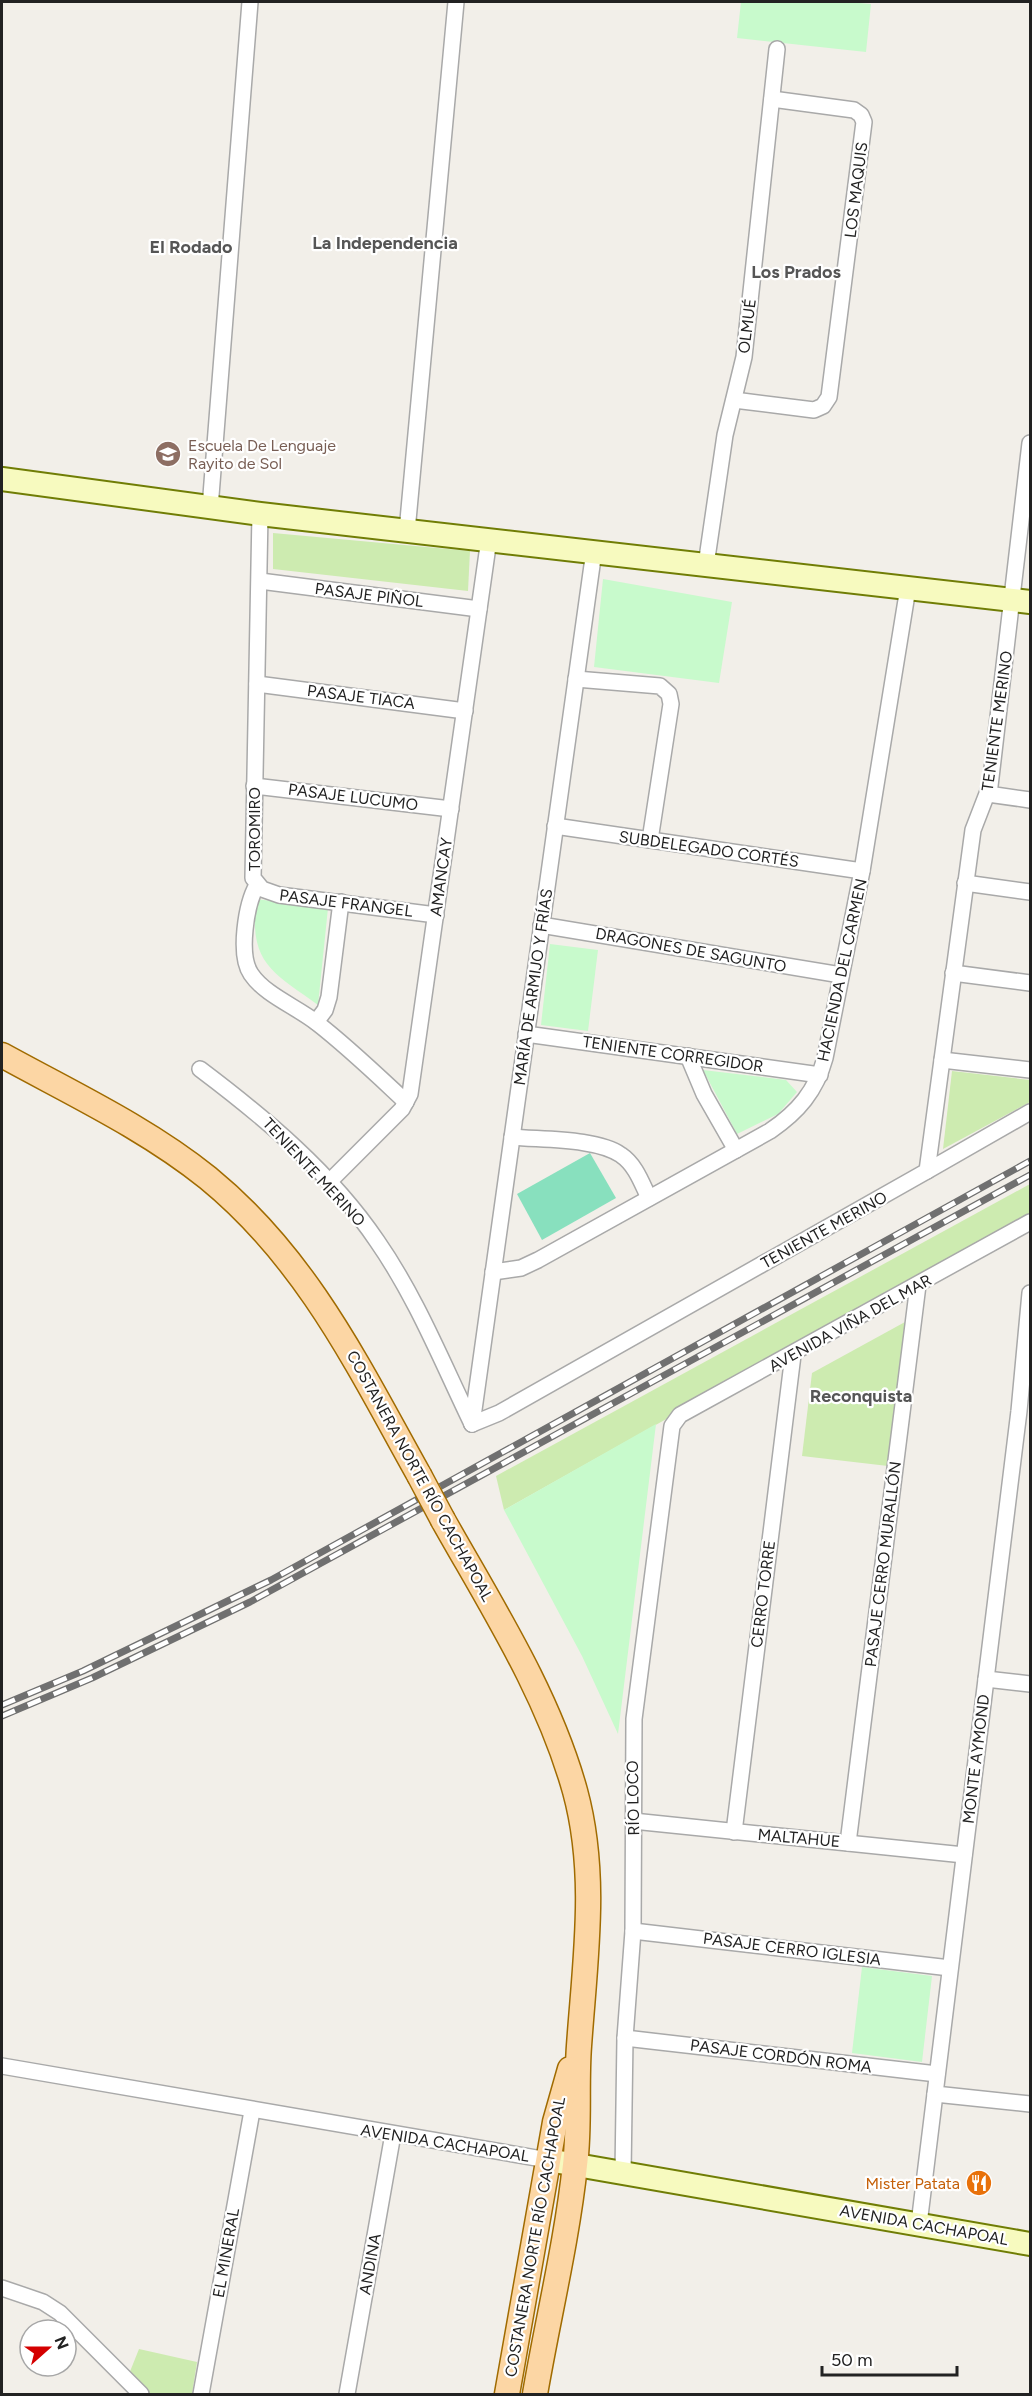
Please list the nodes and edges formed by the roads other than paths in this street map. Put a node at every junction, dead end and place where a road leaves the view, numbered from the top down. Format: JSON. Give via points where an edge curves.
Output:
{"nodes":[{"id":1,"x":250,"y":2,"type":"edge"},
{"id":2,"x":456,"y":2,"type":"edge"},
{"id":3,"x":777,"y":49,"type":"dead end"},
{"id":4,"x":772,"y":99,"type":"junction"},
{"id":5,"x":734,"y":400,"type":"junction"},
{"id":6,"x":1030,"y":443,"type":"edge"},
{"id":7,"x":2,"y":479,"type":"edge"},
{"id":8,"x":210,"y":508,"type":"junction"},
{"id":9,"x":260,"y":514,"type":"junction"},
{"id":10,"x":406,"y":531,"type":"junction"},
{"id":11,"x":489,"y":540,"type":"junction"},
{"id":12,"x":594,"y":551,"type":"junction"},
{"id":13,"x":706,"y":565,"type":"junction"},
{"id":14,"x":260,"y":581,"type":"junction"},
{"id":15,"x":908,"y":588,"type":"junction"},
{"id":16,"x":1022,"y":601,"type":"edge"},
{"id":17,"x":479,"y":609,"type":"junction"},
{"id":18,"x":576,"y":679,"type":"junction"},
{"id":19,"x":257,"y":684,"type":"junction"},
{"id":20,"x":465,"y":711,"type":"junction"},
{"id":21,"x":254,"y":786,"type":"junction"},
{"id":22,"x":988,"y":794,"type":"junction"},
{"id":23,"x":1030,"y":800,"type":"edge"},
{"id":24,"x":451,"y":808,"type":"junction"},
{"id":25,"x":555,"y":826,"type":"junction"},
{"id":26,"x":650,"y":840,"type":"junction"},
{"id":27,"x":862,"y":871,"type":"junction"},
{"id":28,"x":965,"y":883,"type":"junction"},
{"id":29,"x":257,"y":885,"type":"junction"},
{"id":30,"x":1030,"y":892,"type":"edge"},
{"id":31,"x":341,"y":902,"type":"junction"},
{"id":32,"x":436,"y":915,"type":"junction"},
{"id":33,"x":541,"y":925,"type":"junction"},
{"id":34,"x":953,"y":973,"type":"junction"},
{"id":35,"x":841,"y":975,"type":"junction"},
{"id":36,"x":1030,"y":983,"type":"edge"},
{"id":37,"x":316,"y":1022,"type":"junction"},
{"id":38,"x":526,"y":1034,"type":"junction"},
{"id":39,"x":2,"y":1055,"type":"edge"},
{"id":40,"x":688,"y":1056,"type":"junction"},
{"id":41,"x":942,"y":1060,"type":"junction"},
{"id":42,"x":200,"y":1069,"type":"dead end"},
{"id":43,"x":1030,"y":1070,"type":"edge"},
{"id":44,"x":820,"y":1075,"type":"junction"},
{"id":45,"x":406,"y":1102,"type":"junction"},
{"id":46,"x":1030,"y":1112,"type":"edge"},
{"id":47,"x":512,"y":1137,"type":"junction"},
{"id":48,"x":736,"y":1150,"type":"junction"},
{"id":49,"x":927,"y":1171,"type":"junction"},
{"id":50,"x":328,"y":1182,"type":"junction"},
{"id":51,"x":649,"y":1198,"type":"junction"},
{"id":52,"x":1030,"y":1222,"type":"edge"},
{"id":53,"x":493,"y":1272,"type":"junction"},
{"id":54,"x":918,"y":1285,"type":"junction"},
{"id":55,"x":1030,"y":1293,"type":"edge"},
{"id":56,"x":793,"y":1355,"type":"junction"},
{"id":57,"x":1025,"y":1412,"type":"edge"},
{"id":58,"x":472,"y":1424,"type":"junction"},
{"id":59,"x":672,"y":1426,"type":"joint"},
{"id":60,"x":986,"y":1679,"type":"junction"},
{"id":61,"x":1030,"y":1684,"type":"edge"},
{"id":62,"x":633,"y":1821,"type":"junction"},
{"id":63,"x":734,"y":1832,"type":"junction"},
{"id":64,"x":848,"y":1843,"type":"junction"},
{"id":65,"x":964,"y":1855,"type":"junction"},
{"id":66,"x":633,"y":1931,"type":"junction"},
{"id":67,"x":950,"y":1968,"type":"junction"},
{"id":68,"x":625,"y":2038,"type":"junction"},
{"id":69,"x":579,"y":2047,"type":"junction"},
{"id":70,"x":2,"y":2066,"type":"edge"},
{"id":71,"x":937,"y":2074,"type":"junction"},
{"id":72,"x":935,"y":2094,"type":"junction"},
{"id":73,"x":1030,"y":2104,"type":"edge"},
{"id":74,"x":252,"y":2111,"type":"junction"},
{"id":75,"x":393,"y":2134,"type":"junction"},
{"id":76,"x":548,"y":2160,"type":"junction"},
{"id":77,"x":576,"y":2164,"type":"junction"},
{"id":78,"x":623,"y":2173,"type":"junction"},
{"id":79,"x":919,"y":2224,"type":"junction"},
{"id":80,"x":1030,"y":2244,"type":"edge"},
{"id":81,"x":2,"y":2288,"type":"edge"},
{"id":82,"x":141,"y":2394,"type":"edge"},
{"id":83,"x":201,"y":2394,"type":"edge"},
{"id":84,"x":347,"y":2394,"type":"edge"},
{"id":85,"x":507,"y":2394,"type":"edge"},
{"id":86,"x":535,"y":2394,"type":"edge"}],
"edges":[{"from":1,"to":8,"type":"street"},
{"from":2,"to":10,"type":"street"},
{"from":3,"to":4,"type":"street","name":"OLMUÉ"},
{"from":4,"to":5,"type":"street","name":"OLMUÉ","via":[[744,357]]},
{"from":4,"to":5,"type":"street","name":"LOS MAQUIS","via":[[854,110],[864,122],[830,397],[824,406],[814,410]]},
{"from":5,"to":13,"type":"street","name":"OLMUÉ","via":[[719,470]]},
{"from":6,"to":16,"type":"street","name":"TENIENTE MERINO"},
{"from":7,"to":8,"type":"main road"},
{"from":8,"to":9,"type":"main road"},
{"from":9,"to":10,"type":"main road"},
{"from":9,"to":14,"type":"street","name":"TOROMIRO"},
{"from":10,"to":11,"type":"main road"},
{"from":11,"to":12,"type":"main road"},
{"from":11,"to":17,"type":"street","name":"AMANCAY"},
{"from":12,"to":13,"type":"main road"},
{"from":12,"to":18,"type":"street","name":"MARÍA DE ARMIJO Y FRÍAS"},
{"from":13,"to":15,"type":"main road"},
{"from":14,"to":17,"type":"street","name":"PASAJE PIÑOL"},
{"from":14,"to":19,"type":"street","name":"TOROMIRO"},
{"from":15,"to":16,"type":"main road"},
{"from":15,"to":27,"type":"street","name":"HACIENDA DEL CARMEN"},
{"from":16,"to":22,"type":"street","name":"TENIENTE MERINO"},
{"from":17,"to":20,"type":"street","name":"AMANCAY"},
{"from":18,"to":25,"type":"street","name":"MARÍA DE ARMIJO Y FRÍAS"},
{"from":18,"to":26,"type":"street","via":[[660,686],[669,694],[671,704]]},
{"from":19,"to":20,"type":"street","name":"PASAJE TIACA"},
{"from":19,"to":21,"type":"street","name":"TOROMIRO"},
{"from":20,"to":24,"type":"street","name":"AMANCAY"},
{"from":21,"to":24,"type":"street","name":"PASAJE LUCUMO"},
{"from":21,"to":29,"type":"street","name":"TOROMIRO","via":[[252,868]]},
{"from":22,"to":23,"type":"street"},
{"from":22,"to":28,"type":"street","name":"TENIENTE MERINO","via":[[975,819]]},
{"from":24,"to":32,"type":"street","name":"AMANCAY"},
{"from":25,"to":26,"type":"street","name":"SUBDELEGADO CORTÉS"},
{"from":25,"to":33,"type":"street","name":"MARÍA DE ARMIJO Y FRÍAS"},
{"from":26,"to":27,"type":"street","name":"SUBDELEGADO CORTÉS"},
{"from":27,"to":35,"type":"street","name":"HACIENDA DEL CARMEN"},
{"from":28,"to":30,"type":"street"},
{"from":28,"to":34,"type":"street","name":"TENIENTE MERINO"},
{"from":29,"to":31,"type":"street","name":"PASAJE FRANGEL","via":[[279,895]]},
{"from":29,"to":37,"type":"street","name":"TOROMIRO","via":[[249,901],[244,944],[250,973]]},
{"from":31,"to":32,"type":"street","name":"PASAJE FRANGEL"},
{"from":31,"to":37,"type":"street","via":[[329,997]]},
{"from":32,"to":45,"type":"street","name":"AMANCAY","via":[[412,1084]]},
{"from":33,"to":35,"type":"street","name":"DRAGONES DE SAGUNTO"},
{"from":33,"to":38,"type":"street","name":"MARÍA DE ARMIJO Y FRÍAS"},
{"from":34,"to":36,"type":"street"},
{"from":34,"to":41,"type":"street","name":"TENIENTE MERINO"},
{"from":35,"to":44,"type":"street","name":"HACIENDA DEL CARMEN"},
{"from":37,"to":45,"type":"street","name":"TOROMIRO"},
{"from":38,"to":40,"type":"street","name":"TENIENTE CORREGIDOR"},
{"from":38,"to":47,"type":"street","name":"MARÍA DE ARMIJO Y FRÍAS"},
{"from":39,"to":69,"type":"main road","name":"COSTANERA NORTE RÍO CACHAPOAL","bridge":true,"via":[[118,1119],[181,1158],[224,1192],[295,1266],[327,1312],[527,1672],[558,1739],[576,1793],[590,1906]]},
{"from":40,"to":44,"type":"street","name":"TENIENTE CORREGIDOR"},
{"from":40,"to":48,"type":"street","via":[[704,1094]]},
{"from":41,"to":43,"type":"street"},
{"from":41,"to":49,"type":"street","name":"TENIENTE MERINO"},
{"from":42,"to":50,"type":"street","name":"TENIENTE MERINO","via":[[263,1117]]},
{"from":44,"to":48,"type":"street","name":"HACIENDA DEL CARMEN","via":[[794,1113]]},
{"from":45,"to":50,"type":"street","name":"AMANCAY"},
{"from":46,"to":49,"type":"street"},
{"from":47,"to":51,"type":"street","via":[[603,1146],[622,1156],[635,1170]]},
{"from":47,"to":53,"type":"street","name":"MARÍA DE ARMIJO Y FRÍAS"},
{"from":48,"to":51,"type":"street","name":"HACIENDA DEL CARMEN"},
{"from":49,"to":58,"type":"street","name":"TENIENTE MERINO","via":[[499,1413]]},
{"from":50,"to":58,"type":"street","name":"TENIENTE MERINO","via":[[362,1220],[391,1262]]},
{"from":51,"to":53,"type":"street","name":"HACIENDA DEL CARMEN","via":[[530,1264]]},
{"from":52,"to":54,"type":"street","name":"AVENIDA VIÑA DEL MAR"},
{"from":53,"to":58,"type":"street","name":"MARÍA DE ARMIJO Y FRÍAS"},
{"from":54,"to":56,"type":"street","name":"AVENIDA VIÑA DEL MAR"},
{"from":54,"to":64,"type":"street","name":"PASAJE CERRO MURALLÓN"},
{"from":55,"to":57,"type":"street","name":"MONTE AYMOND"},
{"from":56,"to":59,"type":"street","name":"AVENIDA VIÑA DEL MAR","via":[[680,1415]]},
{"from":56,"to":63,"type":"street","name":"CERRO TORRE"},
{"from":57,"to":60,"type":"street","name":"MONTE AYMOND"},
{"from":59,"to":62,"type":"street","name":"RÍO LOCO","via":[[634,1719]]},
{"from":60,"to":61,"type":"street"},
{"from":60,"to":65,"type":"street","name":"MONTE AYMOND"},
{"from":62,"to":63,"type":"street","name":"MALTAHUE"},
{"from":62,"to":66,"type":"street","name":"RÍO LOCO"},
{"from":63,"to":64,"type":"street","name":"MALTAHUE"},
{"from":64,"to":65,"type":"street","name":"MALTAHUE"},
{"from":65,"to":67,"type":"street","name":"MONTE AYMOND"},
{"from":66,"to":67,"type":"street","name":"PASAJE CERRO IGLESIA"},
{"from":66,"to":68,"type":"street","name":"RÍO LOCO"},
{"from":67,"to":71,"type":"street","name":"MONTE AYMOND"},
{"from":68,"to":71,"type":"street","name":"PASAJE CORDÓN ROMA"},
{"from":68,"to":78,"type":"street","name":"RÍO LOCO"},
{"from":69,"to":76,"type":"main road","name":"COSTANERA NORTE RÍO CACHAPOAL","via":[[563,2088]]},
{"from":69,"to":77,"type":"main road","name":"COSTANERA NORTE RÍO CACHAPOAL"},
{"from":70,"to":74,"type":"street","name":"AVENIDA CACHAPOAL"},
{"from":71,"to":72,"type":"street","name":"MONTE AYMOND"},
{"from":72,"to":73,"type":"street"},
{"from":72,"to":79,"type":"street","name":"MONTE AYMOND"},
{"from":74,"to":75,"type":"street","name":"AVENIDA CACHAPOAL"},
{"from":74,"to":83,"type":"street","name":"EL MINERAL"},
{"from":75,"to":76,"type":"street","name":"AVENIDA CACHAPOAL"},
{"from":75,"to":84,"type":"street","name":"ANDINA"},
{"from":76,"to":77,"type":"main road","name":"AVENIDA CACHAPOAL"},
{"from":76,"to":85,"type":"main road","name":"COSTANERA NORTE RÍO CACHAPOAL"},
{"from":77,"to":78,"type":"main road","name":"AVENIDA CACHAPOAL"},
{"from":77,"to":86,"type":"main road","name":"COSTANERA NORTE RÍO CACHAPOAL"},
{"from":78,"to":79,"type":"main road","name":"AVENIDA CACHAPOAL"},
{"from":79,"to":80,"type":"main road","name":"AVENIDA CACHAPOAL"},
{"from":81,"to":82,"type":"street","via":[[43,2302],[60,2313]]}]}
